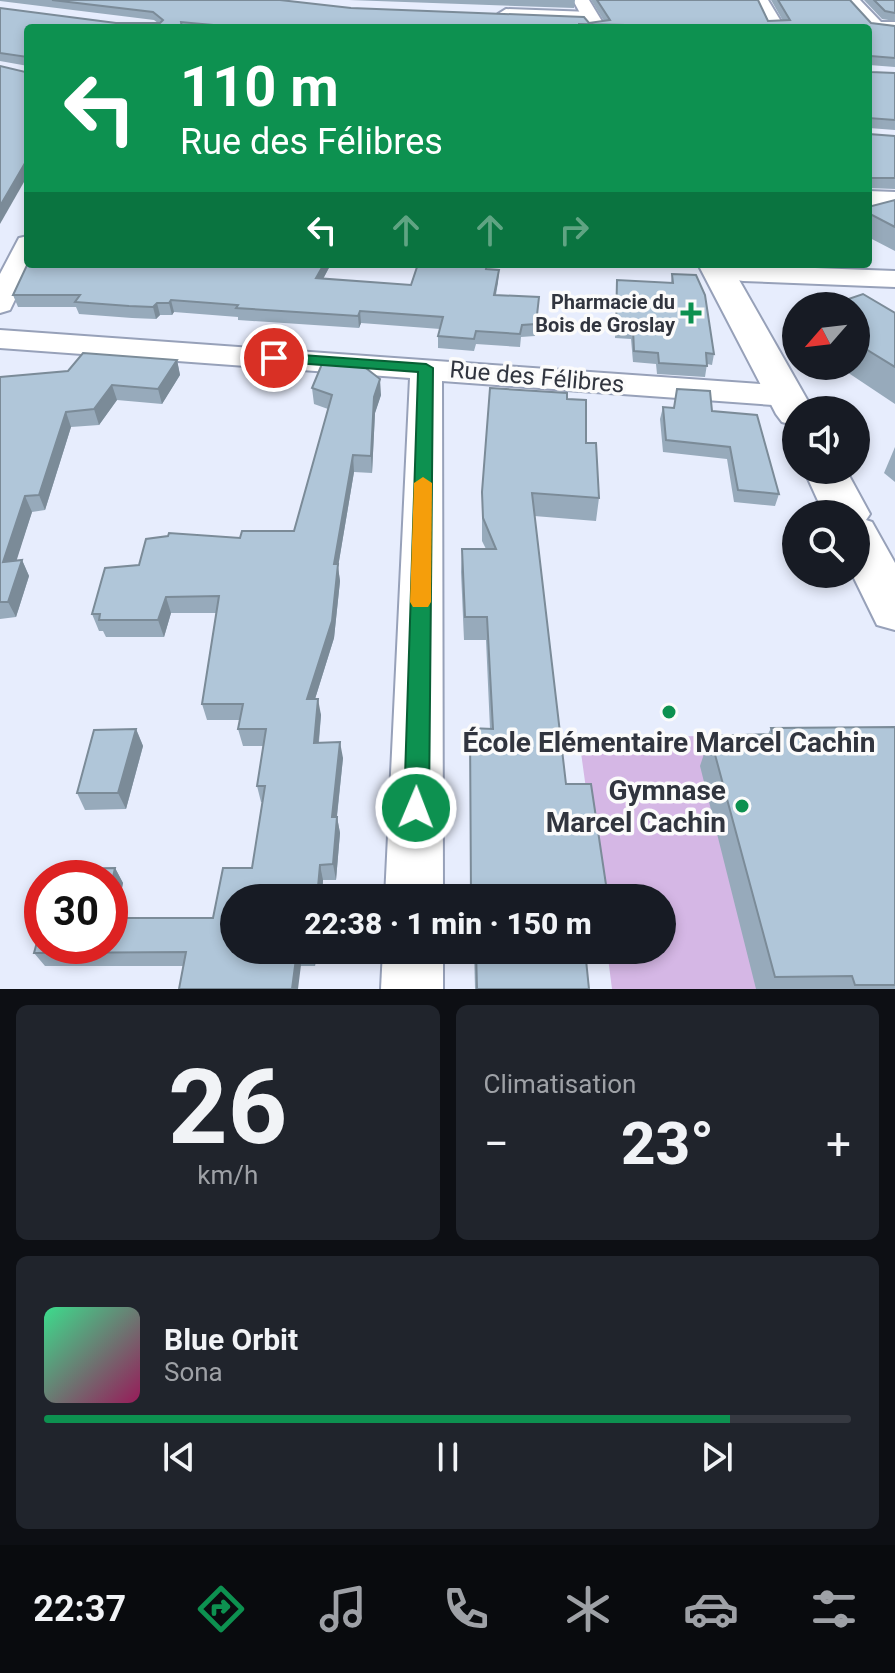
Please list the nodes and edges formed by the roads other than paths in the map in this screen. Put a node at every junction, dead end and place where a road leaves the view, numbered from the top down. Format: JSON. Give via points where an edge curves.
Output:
{"nodes":[{"id":1,"x":581,"y":0,"type":"edge"},
{"id":2,"x":761,"y":0,"type":"edge"},
{"id":3,"x":852,"y":0,"type":"edge"},
{"id":4,"x":491,"y":14,"type":"edge"},
{"id":5,"x":594,"y":22,"type":"edge"},
{"id":6,"x":775,"y":24,"type":"edge"},
{"id":7,"x":895,"y":27,"type":"edge"},
{"id":8,"x":872,"y":198,"type":"edge"},
{"id":9,"x":895,"y":199,"type":"edge"},
{"id":10,"x":24,"y":253,"type":"edge"},
{"id":11,"x":716,"y":268,"type":"edge"},
{"id":12,"x":723,"y":268,"type":"edge"},
{"id":13,"x":895,"y":279,"type":"edge"},
{"id":14,"x":0,"y":304,"type":"edge"},
{"id":15,"x":0,"y":339,"type":"edge"},
{"id":16,"x":426,"y":368,"type":"junction"},
{"id":17,"x":787,"y":396,"type":"edge"},
{"id":18,"x":782,"y":404,"type":"edge"},
{"id":19,"x":870,"y":561,"type":"edge"},
{"id":20,"x":895,"y":611,"type":"edge"},
{"id":21,"x":414,"y":884,"type":"edge"},
{"id":22,"x":413,"y":964,"type":"edge"},
{"id":23,"x":412,"y":989,"type":"edge"}],
"edges":[{"from":1,"to":5,"type":"street"},
{"from":2,"to":6,"type":"street"},
{"from":3,"to":7,"type":"street","via":[[877,26]]},
{"from":4,"to":5,"type":"street"},
{"from":8,"to":9,"type":"street"},
{"from":10,"to":14,"type":"street"},
{"from":11,"to":17,"type":"street"},
{"from":12,"to":13,"type":"street"},
{"from":15,"to":16,"type":"street","name":"Rue des Félibres"},
{"from":16,"to":18,"type":"street","name":"Rue des Félibres"},
{"from":16,"to":21,"type":"street"},
{"from":19,"to":20,"type":"street"},
{"from":22,"to":23,"type":"street"}]}
